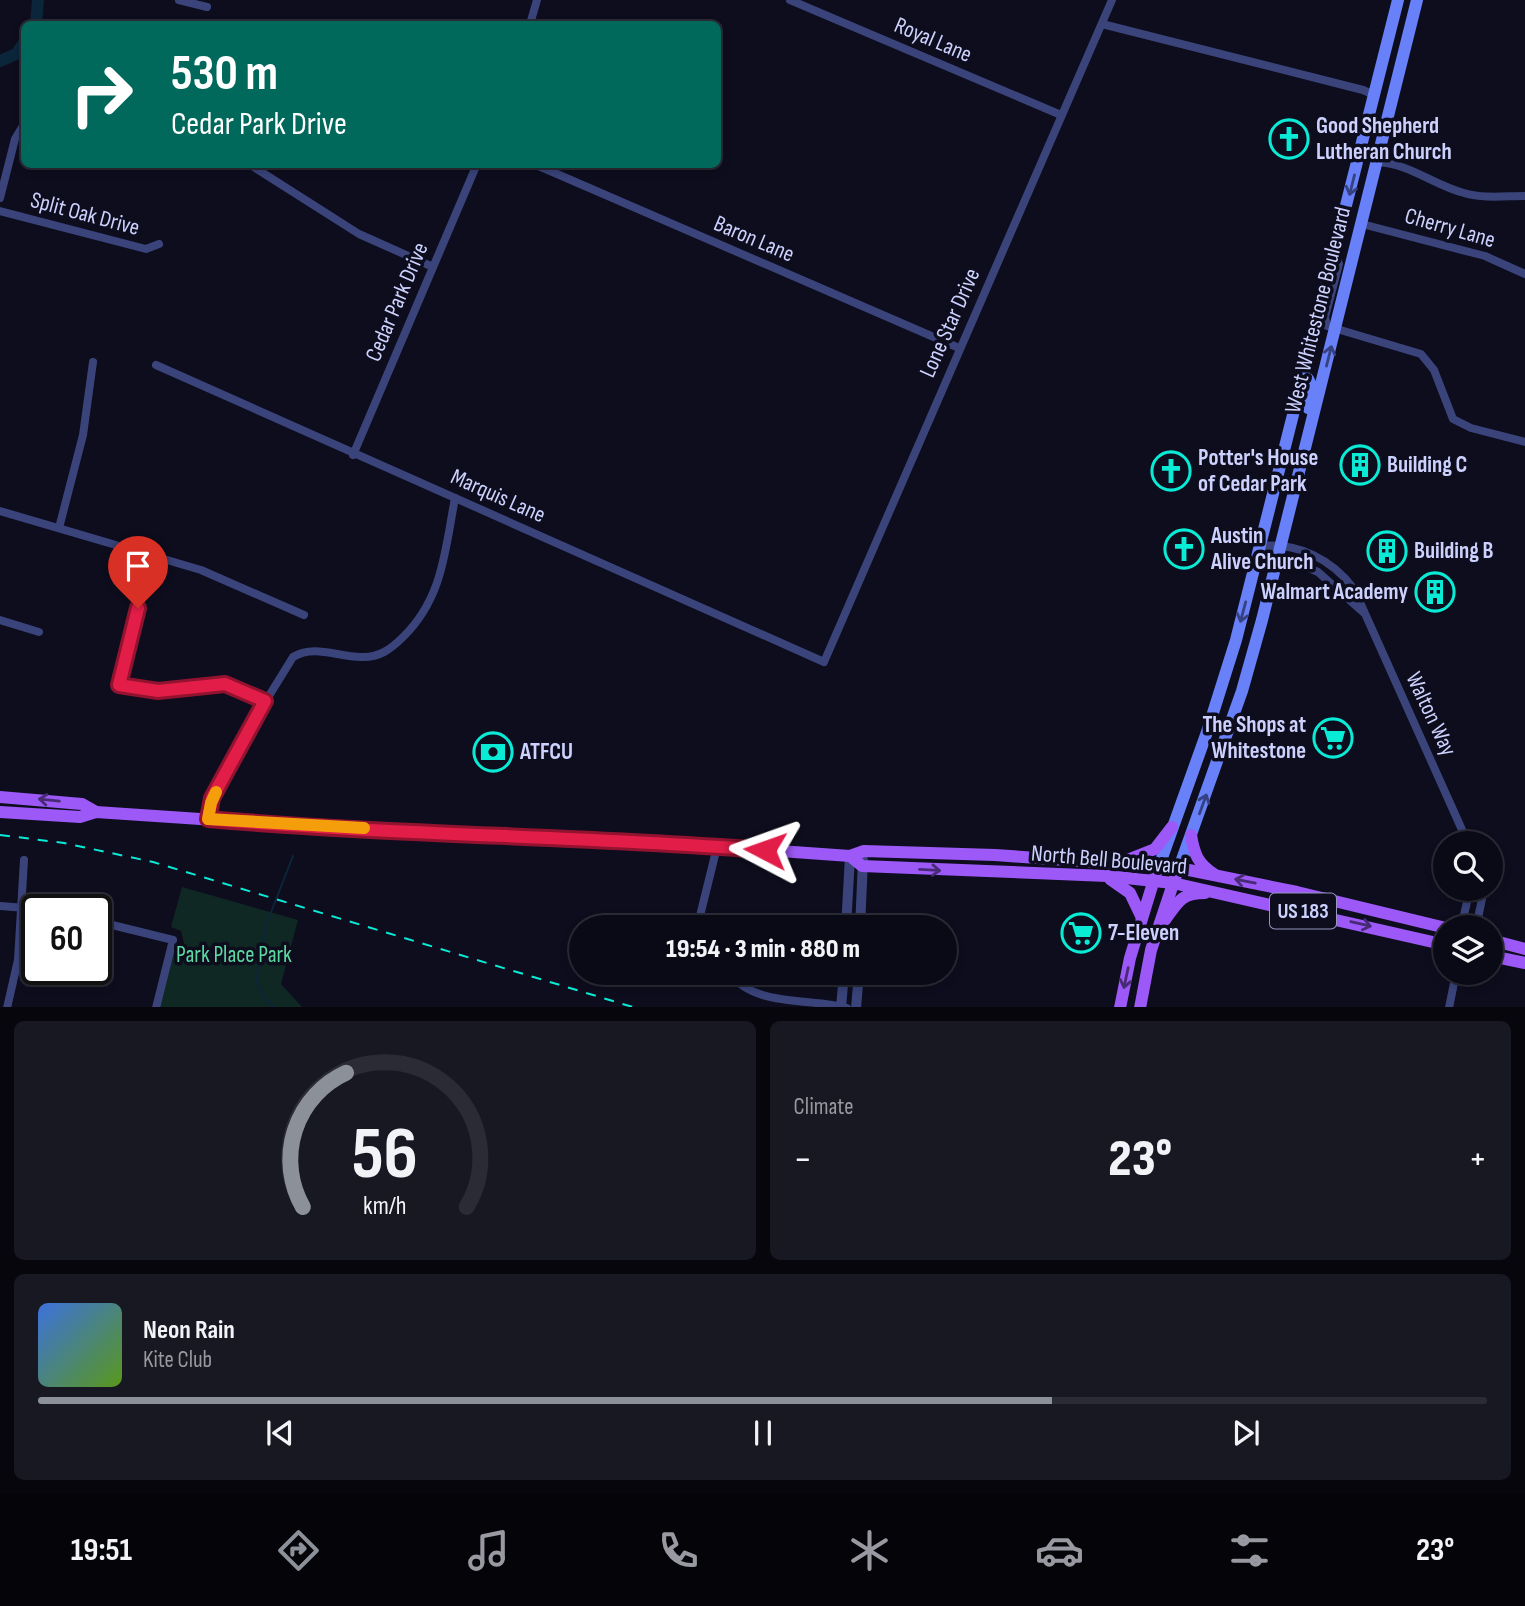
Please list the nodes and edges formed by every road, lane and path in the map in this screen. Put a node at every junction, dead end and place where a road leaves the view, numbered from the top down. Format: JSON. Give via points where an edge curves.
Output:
{"nodes":[{"id":1,"x":179,"y":0,"type":"edge"},
{"id":2,"x":537,"y":0,"type":"edge"},
{"id":3,"x":790,"y":0,"type":"edge"},
{"id":4,"x":1112,"y":0,"type":"edge"},
{"id":5,"x":1399,"y":0,"type":"edge"},
{"id":6,"x":1417,"y":0,"type":"edge"},
{"id":7,"x":207,"y":7,"type":"dead end"},
{"id":8,"x":531,"y":21,"type":"edge"},
{"id":9,"x":1101,"y":24,"type":"junction"},
{"id":10,"x":1374,"y":95,"type":"junction"},
{"id":11,"x":1393,"y":96,"type":"junction"},
{"id":12,"x":1061,"y":116,"type":"junction"},
{"id":13,"x":21,"y":129,"type":"edge"},
{"id":14,"x":1376,"y":162,"type":"junction"},
{"id":15,"x":254,"y":168,"type":"edge"},
{"id":16,"x":475,"y":168,"type":"edge"},
{"id":17,"x":543,"y":168,"type":"edge"},
{"id":18,"x":1369,"y":191,"type":"junction"},
{"id":19,"x":1525,"y":196,"type":"edge"},
{"id":20,"x":0,"y":198,"type":"edge"},
{"id":21,"x":0,"y":211,"type":"edge"},
{"id":22,"x":1362,"y":223,"type":"junction"},
{"id":23,"x":159,"y":244,"type":"dead end"},
{"id":24,"x":1335,"y":253,"type":"junction"},
{"id":25,"x":433,"y":267,"type":"junction"},
{"id":26,"x":1525,"y":274,"type":"edge"},
{"id":27,"x":1336,"y":330,"type":"junction"},
{"id":28,"x":959,"y":348,"type":"junction"},
{"id":29,"x":93,"y":362,"type":"dead end"},
{"id":30,"x":156,"y":365,"type":"dead end"},
{"id":31,"x":1302,"y":378,"type":"junction"},
{"id":32,"x":1525,"y":442,"type":"edge"},
{"id":33,"x":1307,"y":446,"type":"junction"},
{"id":34,"x":352,"y":455,"type":"junction"},
{"id":35,"x":455,"y":498,"type":"junction"},
{"id":36,"x":0,"y":511,"type":"edge"},
{"id":37,"x":59,"y":528,"type":"junction"},
{"id":38,"x":1281,"y":544,"type":"junction"},
{"id":39,"x":1261,"y":546,"type":"junction"},
{"id":40,"x":153,"y":555,"type":"junction"},
{"id":41,"x":1277,"y":558,"type":"junction"},
{"id":42,"x":1363,"y":612,"type":"junction"},
{"id":43,"x":304,"y":615,"type":"dead end"},
{"id":44,"x":0,"y":620,"type":"edge"},
{"id":45,"x":39,"y":632,"type":"dead end"},
{"id":46,"x":824,"y":662,"type":"joint"},
{"id":47,"x":265,"y":701,"type":"junction"},
{"id":48,"x":0,"y":797,"type":"edge"},
{"id":49,"x":0,"y":812,"type":"edge"},
{"id":50,"x":96,"y":812,"type":"junction"},
{"id":51,"x":208,"y":819,"type":"junction"},
{"id":52,"x":1172,"y":827,"type":"junction"},
{"id":53,"x":1464,"y":831,"type":"edge"},
{"id":54,"x":1191,"y":835,"type":"junction"},
{"id":55,"x":717,"y":847,"type":"junction"},
{"id":56,"x":864,"y":851,"type":"junction"},
{"id":57,"x":850,"y":856,"type":"junction"},
{"id":58,"x":24,"y":860,"type":"dead end"},
{"id":59,"x":1118,"y":863,"type":"junction"},
{"id":60,"x":863,"y":866,"type":"junction"},
{"id":61,"x":1159,"y":866,"type":"junction"},
{"id":62,"x":1179,"y":868,"type":"junction"},
{"id":63,"x":1107,"y":876,"type":"junction"},
{"id":64,"x":1217,"y":876,"type":"junction"},
{"id":65,"x":1154,"y":880,"type":"junction"},
{"id":66,"x":1173,"y":883,"type":"junction"},
{"id":67,"x":1222,"y":894,"type":"junction"},
{"id":68,"x":0,"y":906,"type":"edge"},
{"id":69,"x":20,"y":907,"type":"junction"},
{"id":70,"x":700,"y":915,"type":"edge"},
{"id":71,"x":847,"y":915,"type":"edge"},
{"id":72,"x":861,"y":915,"type":"edge"},
{"id":73,"x":1142,"y":918,"type":"junction"},
{"id":74,"x":112,"y":925,"type":"edge"},
{"id":75,"x":1433,"y":925,"type":"edge"},
{"id":76,"x":1157,"y":931,"type":"junction"},
{"id":77,"x":1433,"y":942,"type":"edge"},
{"id":78,"x":1503,"y":943,"type":"edge"},
{"id":79,"x":1525,"y":949,"type":"edge"},
{"id":80,"x":1503,"y":958,"type":"edge"},
{"id":81,"x":1525,"y":963,"type":"edge"},
{"id":82,"x":742,"y":985,"type":"edge"},
{"id":83,"x":844,"y":985,"type":"edge"},
{"id":84,"x":858,"y":985,"type":"edge"},
{"id":85,"x":1454,"y":985,"type":"edge"},
{"id":86,"x":7,"y":1007,"type":"edge"},
{"id":87,"x":156,"y":1007,"type":"edge"},
{"id":88,"x":843,"y":1007,"type":"edge"},
{"id":89,"x":856,"y":1007,"type":"edge"},
{"id":90,"x":1120,"y":1007,"type":"edge"},
{"id":91,"x":1140,"y":1007,"type":"edge"},
{"id":92,"x":1449,"y":1007,"type":"edge"}],
"edges":[{"from":1,"to":7,"type":"street"},
{"from":2,"to":8,"type":"street"},
{"from":3,"to":12,"type":"street","name":"Royal Lane"},
{"from":4,"to":9,"type":"street","name":"Lone Star Drive"},
{"from":5,"to":10,"type":"main road","name":"West Whitestone Boulevard"},
{"from":5,"to":11,"type":"main road","via":[[1403,10],[1385,83]]},
{"from":6,"to":11,"type":"main road","name":"West Whitestone Boulevard"},
{"from":9,"to":10,"type":"street"},
{"from":9,"to":12,"type":"street","name":"Lone Star Drive"},
{"from":10,"to":18,"type":"main road","via":[[1383,108],[1365,180]]},
{"from":10,"to":24,"type":"main road","name":"West Whitestone Boulevard","one_way":true},
{"from":11,"to":14,"type":"main road","name":"West Whitestone Boulevard"},
{"from":12,"to":28,"type":"street","name":"Lone Star Drive"},
{"from":13,"to":20,"type":"street"},
{"from":14,"to":18,"type":"main road","name":"West Whitestone Boulevard"},
{"from":14,"to":19,"type":"street","via":[[1415,171],[1466,194]]},
{"from":15,"to":25,"type":"street","via":[[359,234]]},
{"from":16,"to":25,"type":"street","name":"Cedar Park Drive"},
{"from":17,"to":28,"type":"street","name":"Baron Lane"},
{"from":18,"to":22,"type":"main road","name":"West Whitestone Boulevard"},
{"from":21,"to":23,"type":"street","name":"Split Oak Drive","via":[[146,249]]},
{"from":22,"to":26,"type":"street","name":"Cherry Lane","via":[[1485,256]]},
{"from":22,"to":27,"type":"main road","name":"West Whitestone Boulevard"},
{"from":24,"to":27,"type":"street","via":[[1339,264],[1325,317],[1327,326]]},
{"from":24,"to":31,"type":"main road","name":"West Whitestone Boulevard"},
{"from":25,"to":34,"type":"street","name":"Cedar Park Drive"},
{"from":27,"to":32,"type":"street","via":[[1421,354],[1434,370],[1453,419]]},
{"from":33,"to":27,"type":"main road","name":"West Whitestone Boulevard","one_way":true},
{"from":28,"to":46,"type":"street","name":"Lone Star Drive"},
{"from":29,"to":37,"type":"street","via":[[83,435]]},
{"from":30,"to":34,"type":"street","name":"Marquis Lane"},
{"from":31,"to":33,"type":"main road","via":[[1312,387],[1305,421]]},
{"from":31,"to":39,"type":"main road","name":"West Whitestone Boulevard"},
{"from":33,"to":38,"type":"main road","name":"West Whitestone Boulevard"},
{"from":34,"to":35,"type":"street","name":"Marquis Lane"},
{"from":35,"to":46,"type":"street","name":"Marquis Lane"},
{"from":35,"to":47,"type":"street","via":[[438,583],[410,631],[376,656],[301,652],[286,664]]},
{"from":36,"to":37,"type":"street"},
{"from":37,"to":40,"type":"street"},
{"from":38,"to":39,"type":"street","name":"Walton Way"},
{"from":38,"to":41,"type":"main road","name":"West Whitestone Boulevard"},
{"from":38,"to":42,"type":"street","name":"Walton Way","via":[[1313,555],[1336,570],[1360,599]]},
{"from":39,"to":41,"type":"street","name":"Walton Way"},
{"from":39,"to":52,"type":"main road","name":"West Whitestone Boulevard","one_way":true,"via":[[1225,678]]},
{"from":40,"to":43,"type":"street","via":[[229,580]]},
{"from":40,"to":47,"type":"street","via":[[119,685],[158,691],[225,684]]},
{"from":41,"to":42,"type":"street","name":"Walton Way","via":[[1318,572]]},
{"from":54,"to":41,"type":"main road","name":"West Whitestone Boulevard","one_way":true,"via":[[1242,691]]},
{"from":42,"to":53,"type":"street","name":"Walton Way"},
{"from":44,"to":45,"type":"street"},
{"from":47,"to":51,"type":"street","via":[[212,798]]},
{"from":50,"to":48,"type":"main road","name":"North Bell Boulevard","number":"US 183","one_way":true,"via":[[82,804]]},
{"from":49,"to":50,"type":"main road","name":"North Bell Boulevard","number":"US 183","via":[[80,817]]},
{"from":50,"to":51,"type":"main road","name":"North Bell Boulevard","number":"US 183"},
{"from":51,"to":55,"type":"main road","name":"North Bell Boulevard","number":"US 183"},
{"from":52,"to":59,"type":"main road","via":[[1155,849]]},
{"from":52,"to":61,"type":"main road","name":"West Whitestone Boulevard"},
{"from":54,"to":62,"type":"main road","name":"West Whitestone Boulevard"},
{"from":54,"to":64,"type":"main road","via":[[1194,855]]},
{"from":55,"to":57,"type":"main road","name":"North Bell Boulevard","number":"US 183"},
{"from":55,"to":70,"type":"street"},
{"from":56,"to":57,"type":"main road","name":"North Bell Boulevard","number":"US 183"},
{"from":56,"to":59,"type":"main road","name":"North Bell Boulevard","number":"US 183"},
{"from":56,"to":60,"type":"street"},
{"from":57,"to":60,"type":"main road"},
{"from":57,"to":71,"type":"street"},
{"from":58,"to":69,"type":"street"},
{"from":59,"to":61,"type":"main road","name":"North Bell Boulevard","number":"US 183"},
{"from":60,"to":63,"type":"main road","name":"North Bell Boulevard","number":"US 183","one_way":true},
{"from":60,"to":72,"type":"street"},
{"from":61,"to":62,"type":"main road","name":"North Bell Boulevard","number":"US 183"},
{"from":61,"to":65,"type":"main road"},
{"from":62,"to":64,"type":"main road","name":"North Bell Boulevard","number":"US 183"},
{"from":62,"to":66,"type":"main road"},
{"from":63,"to":65,"type":"main road","name":"North Bell Boulevard","number":"US 183"},
{"from":63,"to":73,"type":"main road","via":[[1130,893]]},
{"from":75,"to":64,"type":"main road","name":"North Bell Boulevard","number":"US 183","one_way":true},
{"from":65,"to":66,"type":"main road","name":"North Bell Boulevard","number":"US 183"},
{"from":65,"to":73,"type":"main road"},
{"from":66,"to":67,"type":"main road","name":"North Bell Boulevard","number":"US 183"},
{"from":66,"to":76,"type":"main road"},
{"from":67,"to":76,"type":"main road","via":[[1193,893],[1181,898]]},
{"from":67,"to":77,"type":"main road","name":"North Bell Boulevard","number":"US 183","one_way":true},
{"from":68,"to":69,"type":"street"},
{"from":69,"to":86,"type":"street","via":[[16,975]]},
{"from":73,"to":90,"type":"main road","one_way":true},
{"from":74,"to":87,"type":"street","via":[[173,940]]},
{"from":76,"to":91,"type":"main road"},
{"from":78,"to":79,"type":"main road"},
{"from":80,"to":81,"type":"main road"},
{"from":82,"to":88,"type":"street","via":[[789,999]]},
{"from":83,"to":88,"type":"street"},
{"from":84,"to":89,"type":"street"},
{"from":85,"to":92,"type":"street"}]}
